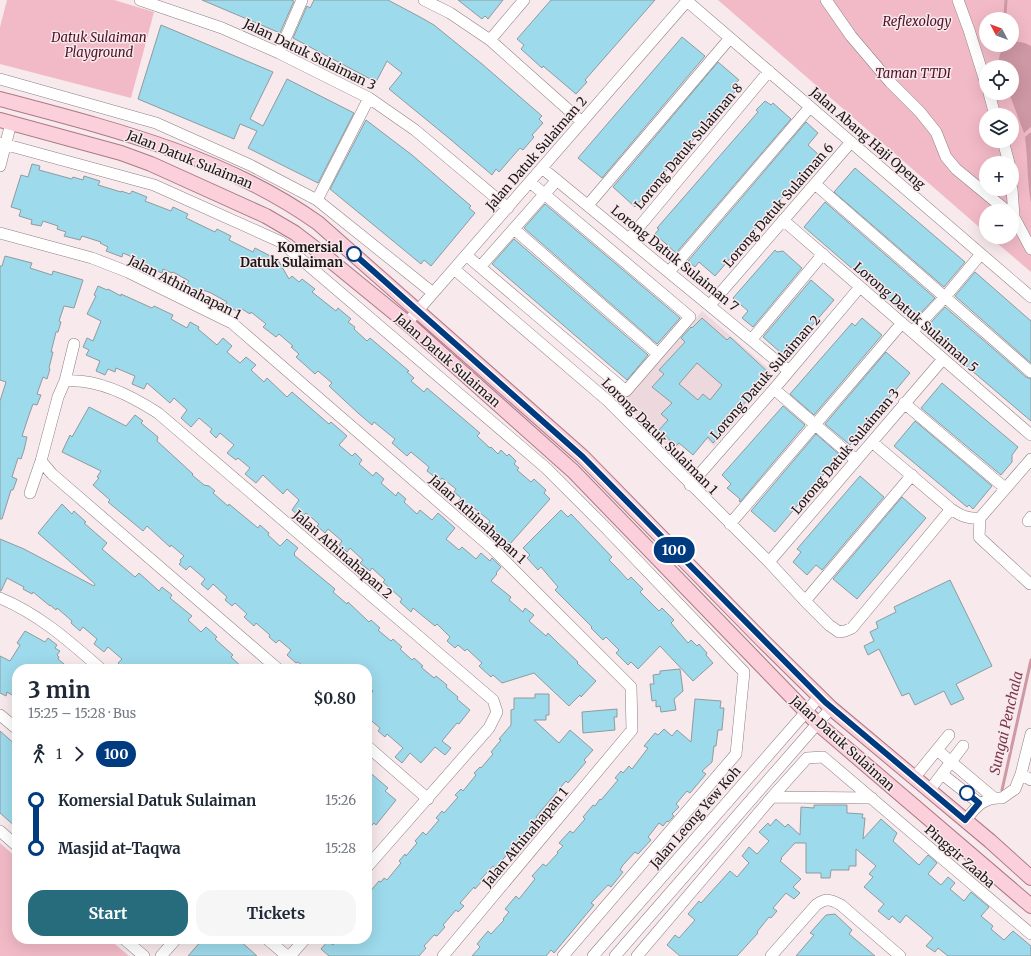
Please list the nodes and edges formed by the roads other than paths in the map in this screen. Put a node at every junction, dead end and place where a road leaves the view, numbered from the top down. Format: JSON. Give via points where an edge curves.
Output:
{"nodes":[{"id":1,"x":140,"y":0,"type":"edge"},
{"id":2,"x":302,"y":0,"type":"edge"},
{"id":3,"x":424,"y":0,"type":"edge"},
{"id":4,"x":524,"y":0,"type":"edge"},
{"id":5,"x":826,"y":0,"type":"edge"},
{"id":6,"x":836,"y":0,"type":"edge"},
{"id":7,"x":958,"y":0,"type":"edge"},
{"id":8,"x":687,"y":1,"type":"joint"},
{"id":9,"x":837,"y":17,"type":"junction"},
{"id":10,"x":730,"y":38,"type":"junction"},
{"id":11,"x":490,"y":40,"type":"junction"},
{"id":12,"x":279,"y":53,"type":"junction"},
{"id":13,"x":979,"y":62,"type":"edge"},
{"id":14,"x":769,"y":71,"type":"junction"},
{"id":15,"x":0,"y":79,"type":"edge"},
{"id":16,"x":369,"y":98,"type":"junction"},
{"id":17,"x":0,"y":99,"type":"edge"},
{"id":18,"x":810,"y":107,"type":"junction"},
{"id":19,"x":6,"y":122,"type":"edge"},
{"id":20,"x":582,"y":122,"type":"junction"},
{"id":21,"x":851,"y":142,"type":"junction"},
{"id":22,"x":3,"y":143,"type":"edge"},
{"id":23,"x":186,"y":155,"type":"junction"},
{"id":24,"x":0,"y":166,"type":"edge"},
{"id":25,"x":542,"y":168,"type":"junction"},
{"id":26,"x":557,"y":180,"type":"junction"},
{"id":27,"x":530,"y":182,"type":"junction"},
{"id":28,"x":815,"y":184,"type":"junction"},
{"id":29,"x":208,"y":190,"type":"junction"},
{"id":30,"x":545,"y":194,"type":"junction"},
{"id":31,"x":317,"y":200,"type":"junction"},
{"id":32,"x":999,"y":204,"type":"edge"},
{"id":33,"x":588,"y":205,"type":"junction"},
{"id":34,"x":508,"y":208,"type":"junction"},
{"id":35,"x":784,"y":220,"type":"junction"},
{"id":36,"x":1019,"y":228,"type":"edge"},
{"id":37,"x":514,"y":229,"type":"junction"},
{"id":38,"x":0,"y":233,"type":"edge"},
{"id":39,"x":629,"y":239,"type":"junction"},
{"id":40,"x":1031,"y":249,"type":"edge"},
{"id":41,"x":823,"y":254,"type":"junction"},
{"id":42,"x":981,"y":254,"type":"junction"},
{"id":43,"x":466,"y":255,"type":"junction"},
{"id":44,"x":480,"y":267,"type":"junction"},
{"id":45,"x":454,"y":269,"type":"junction"},
{"id":46,"x":669,"y":272,"type":"junction"},
{"id":47,"x":860,"y":287,"type":"junction"},
{"id":48,"x":433,"y":293,"type":"junction"},
{"id":49,"x":945,"y":297,"type":"junction"},
{"id":50,"x":1031,"y":297,"type":"edge"},
{"id":51,"x":710,"y":305,"type":"junction"},
{"id":52,"x":418,"y":310,"type":"junction"},
{"id":53,"x":407,"y":323,"type":"junction"},
{"id":54,"x":902,"y":323,"type":"junction"},
{"id":55,"x":912,"y":332,"type":"junction"},
{"id":56,"x":752,"y":339,"type":"junction"},
{"id":57,"x":74,"y":344,"type":"dead end"},
{"id":58,"x":658,"y":354,"type":"junction"},
{"id":59,"x":943,"y":359,"type":"junction"},
{"id":60,"x":789,"y":371,"type":"junction"},
{"id":61,"x":1031,"y":372,"type":"edge"},
{"id":62,"x":65,"y":381,"type":"junction"},
{"id":63,"x":774,"y":389,"type":"junction"},
{"id":64,"x":904,"y":403,"type":"junction"},
{"id":65,"x":815,"y":424,"type":"junction"},
{"id":66,"x":1031,"y":435,"type":"edge"},
{"id":67,"x":872,"y":442,"type":"junction"},
{"id":68,"x":1031,"y":459,"type":"edge"},
{"id":69,"x":856,"y":460,"type":"junction"},
{"id":70,"x":40,"y":461,"type":"junction"},
{"id":71,"x":912,"y":475,"type":"junction"},
{"id":72,"x":690,"y":485,"type":"junction"},
{"id":73,"x":1006,"y":488,"type":"junction"},
{"id":74,"x":30,"y":493,"type":"dead end"},
{"id":75,"x":951,"y":509,"type":"junction"},
{"id":76,"x":617,"y":515,"type":"junction"},
{"id":77,"x":980,"y":518,"type":"junction"},
{"id":78,"x":730,"y":524,"type":"junction"},
{"id":79,"x":605,"y":527,"type":"junction"},
{"id":80,"x":769,"y":562,"type":"junction"},
{"id":81,"x":1030,"y":584,"type":"dead end"},
{"id":82,"x":0,"y":598,"type":"edge"},
{"id":83,"x":805,"y":601,"type":"junction"},
{"id":84,"x":95,"y":664,"type":"edge"},
{"id":85,"x":272,"y":664,"type":"edge"},
{"id":86,"x":819,"y":697,"type":"junction"},
{"id":87,"x":831,"y":708,"type":"junction"},
{"id":88,"x":805,"y":712,"type":"junction"},
{"id":89,"x":740,"y":714,"type":"joint"},
{"id":90,"x":0,"y":715,"type":"edge"},
{"id":91,"x":817,"y":723,"type":"junction"},
{"id":92,"x":12,"y":725,"type":"edge"},
{"id":93,"x":1031,"y":734,"type":"edge"},
{"id":94,"x":949,"y":735,"type":"dead end"},
{"id":95,"x":963,"y":746,"type":"dead end"},
{"id":96,"x":372,"y":750,"type":"edge"},
{"id":97,"x":937,"y":750,"type":"junction"},
{"id":98,"x":951,"y":762,"type":"junction"},
{"id":99,"x":942,"y":774,"type":"junction"},
{"id":100,"x":1026,"y":777,"type":"edge"},
{"id":101,"x":914,"y":778,"type":"junction"},
{"id":102,"x":929,"y":791,"type":"junction"},
{"id":103,"x":772,"y":797,"type":"junction"},
{"id":104,"x":872,"y":798,"type":"junction"},
{"id":105,"x":994,"y":798,"type":"junction"},
{"id":106,"x":428,"y":799,"type":"junction"},
{"id":107,"x":979,"y":803,"type":"junction"},
{"id":108,"x":965,"y":820,"type":"junction"},
{"id":109,"x":0,"y":831,"type":"edge"},
{"id":110,"x":12,"y":842,"type":"edge"},
{"id":111,"x":372,"y":861,"type":"edge"},
{"id":112,"x":1031,"y":878,"type":"edge"},
{"id":113,"x":1031,"y":906,"type":"edge"},
{"id":114,"x":1031,"y":934,"type":"edge"},
{"id":115,"x":130,"y":944,"type":"edge"},
{"id":116,"x":172,"y":944,"type":"edge"},
{"id":117,"x":272,"y":944,"type":"edge"},
{"id":118,"x":301,"y":944,"type":"edge"},
{"id":119,"x":898,"y":955,"type":"edge"},
{"id":120,"x":144,"y":956,"type":"edge"},
{"id":121,"x":161,"y":956,"type":"edge"},
{"id":122,"x":287,"y":956,"type":"edge"},
{"id":123,"x":290,"y":956,"type":"edge"},
{"id":124,"x":443,"y":956,"type":"edge"},
{"id":125,"x":563,"y":956,"type":"edge"},
{"id":126,"x":593,"y":956,"type":"edge"},
{"id":127,"x":615,"y":956,"type":"edge"},
{"id":128,"x":637,"y":956,"type":"edge"},
{"id":129,"x":771,"y":956,"type":"edge"}],
"edges":[{"from":1,"to":12,"type":"street","name":"Jalan Datuk Sulaiman 3","via":[[222,28]]},
{"from":2,"to":12,"type":"street"},
{"from":3,"to":11,"type":"street","via":[[450,13]]},
{"from":4,"to":11,"type":"street"},
{"from":5,"to":9,"type":"street"},
{"from":6,"to":9,"type":"street"},
{"from":7,"to":13,"type":"street"},
{"from":8,"to":10,"type":"street","name":"Jalan Abang Haji Openg"},
{"from":8,"to":20,"type":"street","name":"Jalan Datuk Sulaiman 2"},
{"from":9,"to":32,"type":"street","via":[[890,82],[936,132],[946,157],[956,169]]},
{"from":10,"to":14,"type":"street","name":"Jalan Abang Haji Openg"},
{"from":10,"to":33,"type":"street"},
{"from":11,"to":20,"type":"street"},
{"from":12,"to":16,"type":"street","name":"Jalan Datuk Sulaiman 3"},
{"from":14,"to":18,"type":"street","name":"Jalan Abang Haji Openg"},
{"from":14,"to":39,"type":"street","name":"Lorong Datuk Sulaiman 8"},
{"from":15,"to":31,"type":"street","name":"Jalan Datuk Sulaiman","via":[[156,123],[250,165]]},
{"from":16,"to":31,"type":"street"},
{"from":16,"to":34,"type":"street","name":"Jalan Datuk Sulaiman 3","via":[[415,130]]},
{"from":17,"to":23,"type":"main road","name":"Jalan Datuk Sulaiman","via":[[119,131]]},
{"from":18,"to":21,"type":"street","name":"Jalan Abang Haji Openg"},
{"from":18,"to":46,"type":"street"},
{"from":19,"to":22,"type":"street"},
{"from":19,"to":29,"type":"main road","name":"Jalan Datuk Sulaiman","via":[[151,164]]},
{"from":20,"to":25,"type":"street","name":"Jalan Datuk Sulaiman 2"},
{"from":21,"to":28,"type":"street","name":"Lorong Datuk Sulaiman 6"},
{"from":21,"to":42,"type":"street","name":"Jalan Abang Haji Openg"},
{"from":22,"to":24,"type":"street"},
{"from":22,"to":79,"type":"street","name":"Jalan Datuk Sulaiman","via":[[154,185],[281,242],[546,468]]},
{"from":23,"to":29,"type":"main road","via":[[220,174],[224,180],[217,188]]},
{"from":23,"to":52,"type":"main road","name":"Jalan Datuk Sulaiman","via":[[236,175],[300,210]]},
{"from":25,"to":26,"type":"street","name":"Lorong Datuk Sulaiman 7"},
{"from":25,"to":27,"type":"street","name":"Jalan Datuk Sulaiman 2"},
{"from":26,"to":30,"type":"street"},
{"from":26,"to":33,"type":"street","name":"Lorong Datuk Sulaiman 7"},
{"from":27,"to":30,"type":"street"},
{"from":27,"to":34,"type":"street","name":"Jalan Datuk Sulaiman 2"},
{"from":28,"to":35,"type":"street","name":"Lorong Datuk Sulaiman 6"},
{"from":28,"to":49,"type":"street"},
{"from":29,"to":53,"type":"main road","name":"Jalan Datuk Sulaiman","via":[[266,216],[295,233]]},
{"from":30,"to":37,"type":"street"},
{"from":30,"to":58,"type":"street","via":[[690,317]]},
{"from":31,"to":48,"type":"street","name":"Jalan Datuk Sulaiman"},
{"from":33,"to":39,"type":"street","name":"Lorong Datuk Sulaiman 7"},
{"from":34,"to":43,"type":"street","name":"Jalan Datuk Sulaiman 2"},
{"from":35,"to":41,"type":"street","name":"Lorong Datuk Sulaiman 5"},
{"from":35,"to":51,"type":"street","name":"Lorong Datuk Sulaiman 6"},
{"from":36,"to":40,"type":"street"},
{"from":37,"to":44,"type":"street"},
{"from":37,"to":58,"type":"street"},
{"from":38,"to":124,"type":"street","name":"Jalan Athinahapan 1","via":[[92,258],[128,272],[232,323],[493,549],[631,687],[632,730]]},
{"from":39,"to":46,"type":"street","name":"Lorong Datuk Sulaiman 7"},
{"from":41,"to":47,"type":"street","name":"Lorong Datuk Sulaiman 5"},
{"from":41,"to":56,"type":"street"},
{"from":42,"to":49,"type":"street"},
{"from":42,"to":50,"type":"street","name":"Jalan Abang Haji Openg"},
{"from":43,"to":44,"type":"street","name":"Lorong Datuk Sulaiman 1"},
{"from":43,"to":45,"type":"street","name":"Jalan Datuk Sulaiman 2"},
{"from":44,"to":58,"type":"street","name":"Lorong Datuk Sulaiman 1","via":[[626,391]]},
{"from":45,"to":48,"type":"street","name":"Jalan Datuk Sulaiman 2"},
{"from":45,"to":72,"type":"street","name":"Lorong Datuk Sulaiman 1","via":[[608,401]]},
{"from":46,"to":51,"type":"street","name":"Lorong Datuk Sulaiman 7"},
{"from":47,"to":54,"type":"street","name":"Lorong Datuk Sulaiman 5"},
{"from":47,"to":60,"type":"street","name":"Lorong Datuk Sulaiman 2"},
{"from":48,"to":52,"type":"street","name":"Jalan Datuk Sulaiman 2"},
{"from":49,"to":55,"type":"street"},
{"from":49,"to":61,"type":"street"},
{"from":51,"to":56,"type":"street","name":"Lorong Datuk Sulaiman 7"},
{"from":52,"to":53,"type":"street","name":"Jalan Datuk Sulaiman 2"},
{"from":52,"to":86,"type":"main road","name":"Jalan Datuk Sulaiman","via":[[583,457]]},
{"from":53,"to":76,"type":"main road","name":"Jalan Datuk Sulaiman","via":[[573,471]]},
{"from":54,"to":55,"type":"street","name":"Lorong Datuk Sulaiman 5"},
{"from":54,"to":65,"type":"street"},
{"from":55,"to":59,"type":"street","name":"Lorong Datuk Sulaiman 5"},
{"from":56,"to":60,"type":"street","name":"Lorong Datuk Sulaiman 7"},
{"from":57,"to":62,"type":"street"},
{"from":59,"to":64,"type":"street","name":"Lorong Datuk Sulaiman 3"},
{"from":59,"to":66,"type":"street","name":"Lorong Datuk Sulaiman 5"},
{"from":60,"to":63,"type":"street","name":"Lorong Datuk Sulaiman 2"},
{"from":62,"to":70,"type":"street","via":[[58,396]]},
{"from":62,"to":106,"type":"street","name":"Jalan Athinahapan 2","via":[[90,382],[106,386],[158,413],[492,700],[497,712],[489,728]]},
{"from":63,"to":65,"type":"street"},
{"from":63,"to":72,"type":"street","name":"Lorong Datuk Sulaiman 2"},
{"from":64,"to":67,"type":"street","name":"Lorong Datuk Sulaiman 3"},
{"from":64,"to":73,"type":"street"},
{"from":65,"to":69,"type":"street"},
{"from":65,"to":78,"type":"street"},
{"from":67,"to":69,"type":"street","name":"Lorong Datuk Sulaiman 3"},
{"from":67,"to":71,"type":"street"},
{"from":68,"to":73,"type":"street"},
{"from":69,"to":80,"type":"street","name":"Lorong Datuk Sulaiman 3"},
{"from":70,"to":74,"type":"street"},
{"from":70,"to":85,"type":"street"},
{"from":71,"to":75,"type":"street"},
{"from":71,"to":83,"type":"street"},
{"from":72,"to":78,"type":"street","name":"Lorong Datuk Sulaiman 1"},
{"from":73,"to":77,"type":"street"},
{"from":75,"to":77,"type":"street","via":[[971,519]]},
{"from":75,"to":83,"type":"street","name":"Lorong Datuk Sulaiman 1","via":[[852,628],[839,632]]},
{"from":76,"to":79,"type":"street"},
{"from":76,"to":88,"type":"main road","name":"Jalan Datuk Sulaiman"},
{"from":77,"to":81,"type":"street","via":[[979,537]]},
{"from":78,"to":80,"type":"street","name":"Lorong Datuk Sulaiman 1"},
{"from":79,"to":89,"type":"street","name":"Jalan Datuk Sulaiman","via":[[744,672]]},
{"from":80,"to":83,"type":"street","name":"Lorong Datuk Sulaiman 1"},
{"from":82,"to":84,"type":"street","via":[[61,634]]},
{"from":86,"to":87,"type":"main road","name":"Jalan Datuk Sulaiman"},
{"from":86,"to":88,"type":"street","name":"Jalan Leong Yew Koh"},
{"from":87,"to":91,"type":"street"},
{"from":87,"to":101,"type":"main road","name":"Jalan Datuk Sulaiman"},
{"from":88,"to":91,"type":"main road","name":"Jalan Datuk Sulaiman"},
{"from":88,"to":126,"type":"street","name":"Jalan Leong Yew Koh"},
{"from":89,"to":125,"type":"street","name":"Jalan Leong Yew Koh","via":[[736,754]]},
{"from":90,"to":92,"type":"street"},
{"from":91,"to":113,"type":"main road","name":"Jalan Datuk Sulaiman"},
{"from":91,"to":127,"type":"street"},
{"from":93,"to":100,"type":"street","via":[[1024,765]]},
{"from":94,"to":97,"type":"street"},
{"from":95,"to":98,"type":"street"},
{"from":96,"to":106,"type":"street"},
{"from":97,"to":98,"type":"street"},
{"from":97,"to":101,"type":"street"},
{"from":98,"to":99,"type":"street"},
{"from":98,"to":105,"type":"street"},
{"from":99,"to":102,"type":"street"},
{"from":99,"to":107,"type":"street"},
{"from":100,"to":105,"type":"street","via":[[1002,798]]},
{"from":101,"to":102,"type":"main road","name":"Jalan Datuk Sulaiman"},
{"from":102,"to":108,"type":"main road","name":"Jalan Datuk Sulaiman"},
{"from":103,"to":104,"type":"street"},
{"from":103,"to":104,"type":"street","name":"Pinggir Zaaba","via":[[807,758],[823,757]]},
{"from":103,"to":128,"type":"street","name":"Pinggir Zaaba"},
{"from":104,"to":114,"type":"street","name":"Pinggir Zaaba"},
{"from":105,"to":107,"type":"street"},
{"from":106,"to":111,"type":"street","name":"Jalan Athinahapan 2"},
{"from":107,"to":108,"type":"street"},
{"from":108,"to":112,"type":"main road","name":"Jalan Datuk Sulaiman"},
{"from":109,"to":110,"type":"street"},
{"from":115,"to":120,"type":"street"},
{"from":116,"to":121,"type":"street"},
{"from":117,"to":122,"type":"street"},
{"from":118,"to":123,"type":"street"},
{"from":119,"to":129,"type":"street","via":[[832,900],[816,905]]}]}
